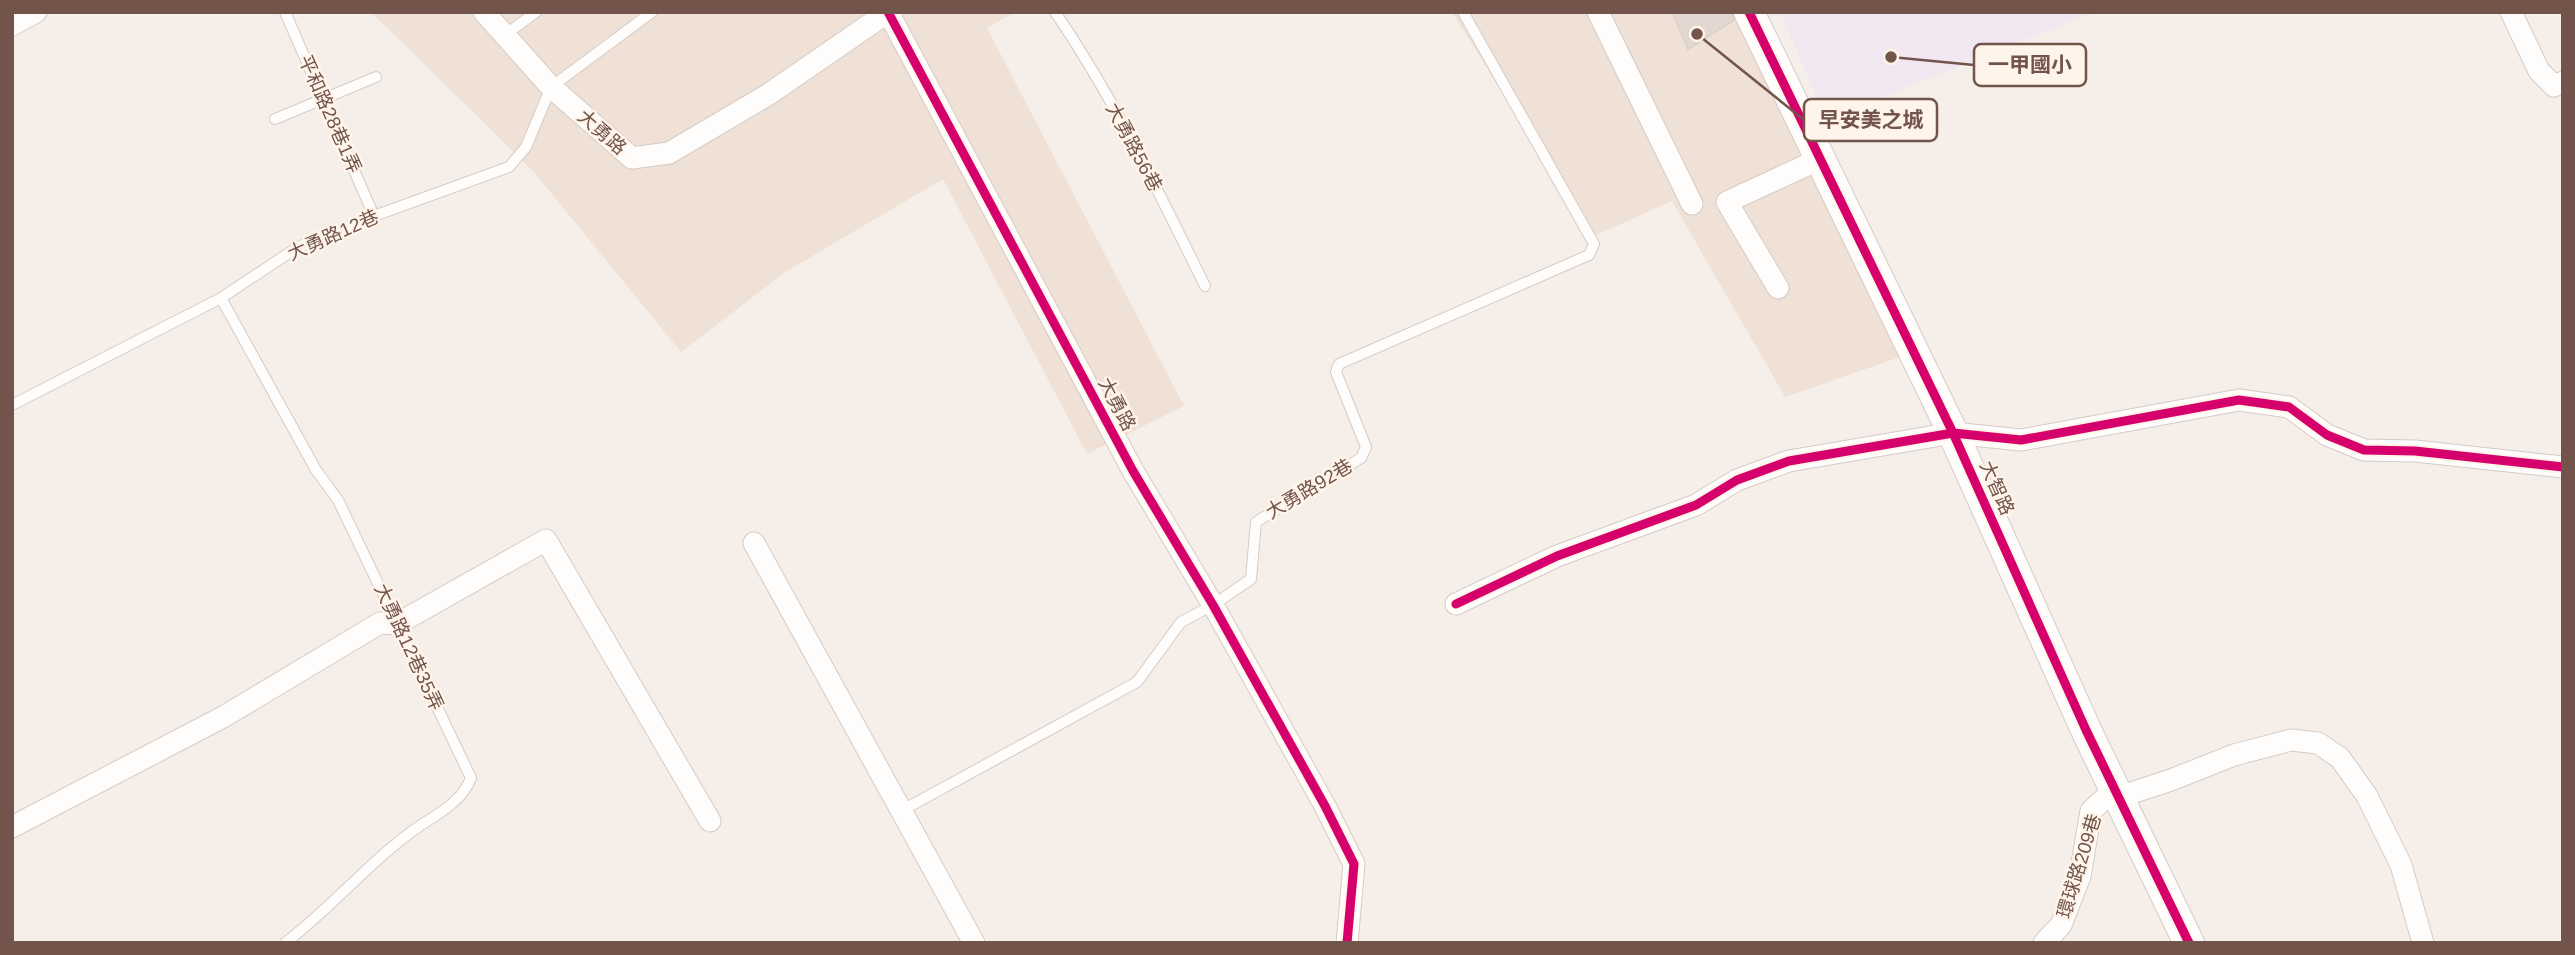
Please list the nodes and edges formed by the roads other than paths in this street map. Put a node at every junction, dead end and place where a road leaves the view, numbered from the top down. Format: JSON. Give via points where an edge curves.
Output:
{"nodes":[{"id":1,"x":36,"y":12,"type":"edge"},
{"id":2,"x":285,"y":12,"type":"edge"},
{"id":3,"x":484,"y":12,"type":"edge"},
{"id":4,"x":536,"y":12,"type":"edge"},
{"id":5,"x":652,"y":12,"type":"edge"},
{"id":6,"x":888,"y":12,"type":"edge"},
{"id":7,"x":1055,"y":12,"type":"edge"},
{"id":8,"x":1463,"y":12,"type":"edge"},
{"id":9,"x":1598,"y":12,"type":"edge"},
{"id":10,"x":1749,"y":12,"type":"edge"},
{"id":11,"x":2511,"y":12,"type":"edge"},
{"id":12,"x":12,"y":25,"type":"edge"},
{"id":13,"x":505,"y":35,"type":"junction"},
{"id":14,"x":376,"y":77,"type":"dead end"},
{"id":15,"x":2563,"y":82,"type":"edge"},
{"id":16,"x":551,"y":87,"type":"junction"},
{"id":17,"x":324,"y":97,"type":"junction"},
{"id":18,"x":275,"y":120,"type":"dead end"},
{"id":19,"x":1820,"y":159,"type":"junction"},
{"id":20,"x":1692,"y":204,"type":"dead end"},
{"id":21,"x":374,"y":216,"type":"junction"},
{"id":22,"x":1205,"y":286,"type":"dead end"},
{"id":23,"x":1778,"y":288,"type":"dead end"},
{"id":24,"x":221,"y":298,"type":"junction"},
{"id":25,"x":12,"y":405,"type":"edge"},
{"id":26,"x":1953,"y":433,"type":"junction"},
{"id":27,"x":2563,"y":467,"type":"edge"},
{"id":28,"x":754,"y":543,"type":"dead end"},
{"id":29,"x":1456,"y":604,"type":"dead end"},
{"id":30,"x":1213,"y":605,"type":"junction"},
{"id":31,"x":397,"y":624,"type":"junction"},
{"id":32,"x":2117,"y":793,"type":"junction"},
{"id":33,"x":901,"y":811,"type":"junction"},
{"id":34,"x":710,"y":821,"type":"dead end"},
{"id":35,"x":12,"y":827,"type":"edge"},
{"id":36,"x":285,"y":943,"type":"edge"},
{"id":37,"x":974,"y":943,"type":"edge"},
{"id":38,"x":1348,"y":943,"type":"edge"},
{"id":39,"x":2044,"y":943,"type":"edge"},
{"id":40,"x":2189,"y":943,"type":"edge"},
{"id":41,"x":2423,"y":943,"type":"edge"}],
"edges":[{"from":1,"to":12,"type":"street"},
{"from":2,"to":17,"type":"lane","name":"平和路28巷1弄"},
{"from":3,"to":13,"type":"street","name":"大勇路"},
{"from":4,"to":13,"type":"lane"},
{"from":5,"to":16,"type":"lane"},
{"from":6,"to":16,"type":"street","name":"大勇路","via":[[769,94],[669,153],[632,158]]},
{"from":6,"to":30,"type":"street","name":"大勇路","via":[[1133,471]]},
{"from":7,"to":22,"type":"lane","name":"大勇路56巷","via":[[1090,64]]},
{"from":8,"to":30,"type":"lane","name":"大勇路92巷","via":[[1594,244],[1589,254],[1339,364],[1336,372],[1366,447],[1361,458],[1256,522],[1251,579]]},
{"from":9,"to":20,"type":"street"},
{"from":10,"to":19,"type":"street","name":"大智路"},
{"from":11,"to":15,"type":"street","via":[[2539,71],[2554,86]]},
{"from":13,"to":16,"type":"street","name":"大勇路"},
{"from":14,"to":17,"type":"lane"},
{"from":16,"to":21,"type":"lane","name":"大勇路12巷","via":[[526,147],[509,167]]},
{"from":17,"to":18,"type":"lane"},
{"from":17,"to":21,"type":"lane","name":"平和路28巷1弄"},
{"from":19,"to":23,"type":"street","via":[[1727,202]]},
{"from":19,"to":26,"type":"street","name":"大智路"},
{"from":21,"to":24,"type":"lane","name":"大勇路12巷","via":[[298,247]]},
{"from":24,"to":25,"type":"lane","name":"大勇路12巷"},
{"from":24,"to":31,"type":"lane","name":"大勇路12巷35弄","via":[[316,470],[338,500]]},
{"from":26,"to":27,"type":"street","via":[[2021,440],[2239,400],[2289,407],[2327,435],[2364,450]]},
{"from":26,"to":29,"type":"street","via":[[1789,461],[1737,480],[1696,505],[1557,556]]},
{"from":26,"to":32,"type":"street","name":"大智路"},
{"from":28,"to":33,"type":"street"},
{"from":30,"to":33,"type":"lane","name":"大勇路92巷","via":[[1181,622],[1137,682]]},
{"from":30,"to":38,"type":"street","name":"大勇路","via":[[1354,864]]},
{"from":31,"to":34,"type":"street","via":[[546,540]]},
{"from":31,"to":35,"type":"street","via":[[380,623],[223,717]]},
{"from":31,"to":36,"type":"lane","name":"大勇路12巷35弄","via":[[471,778],[457,801],[394,843]]},
{"from":32,"to":39,"type":"street","name":"環球路209巷","via":[[2091,811],[2080,876],[2061,925]]},
{"from":32,"to":40,"type":"street","name":"大智路"},
{"from":32,"to":41,"type":"street","via":[[2291,740],[2318,743],[2340,758],[2367,796],[2400,865]]},
{"from":33,"to":37,"type":"street"}]}
